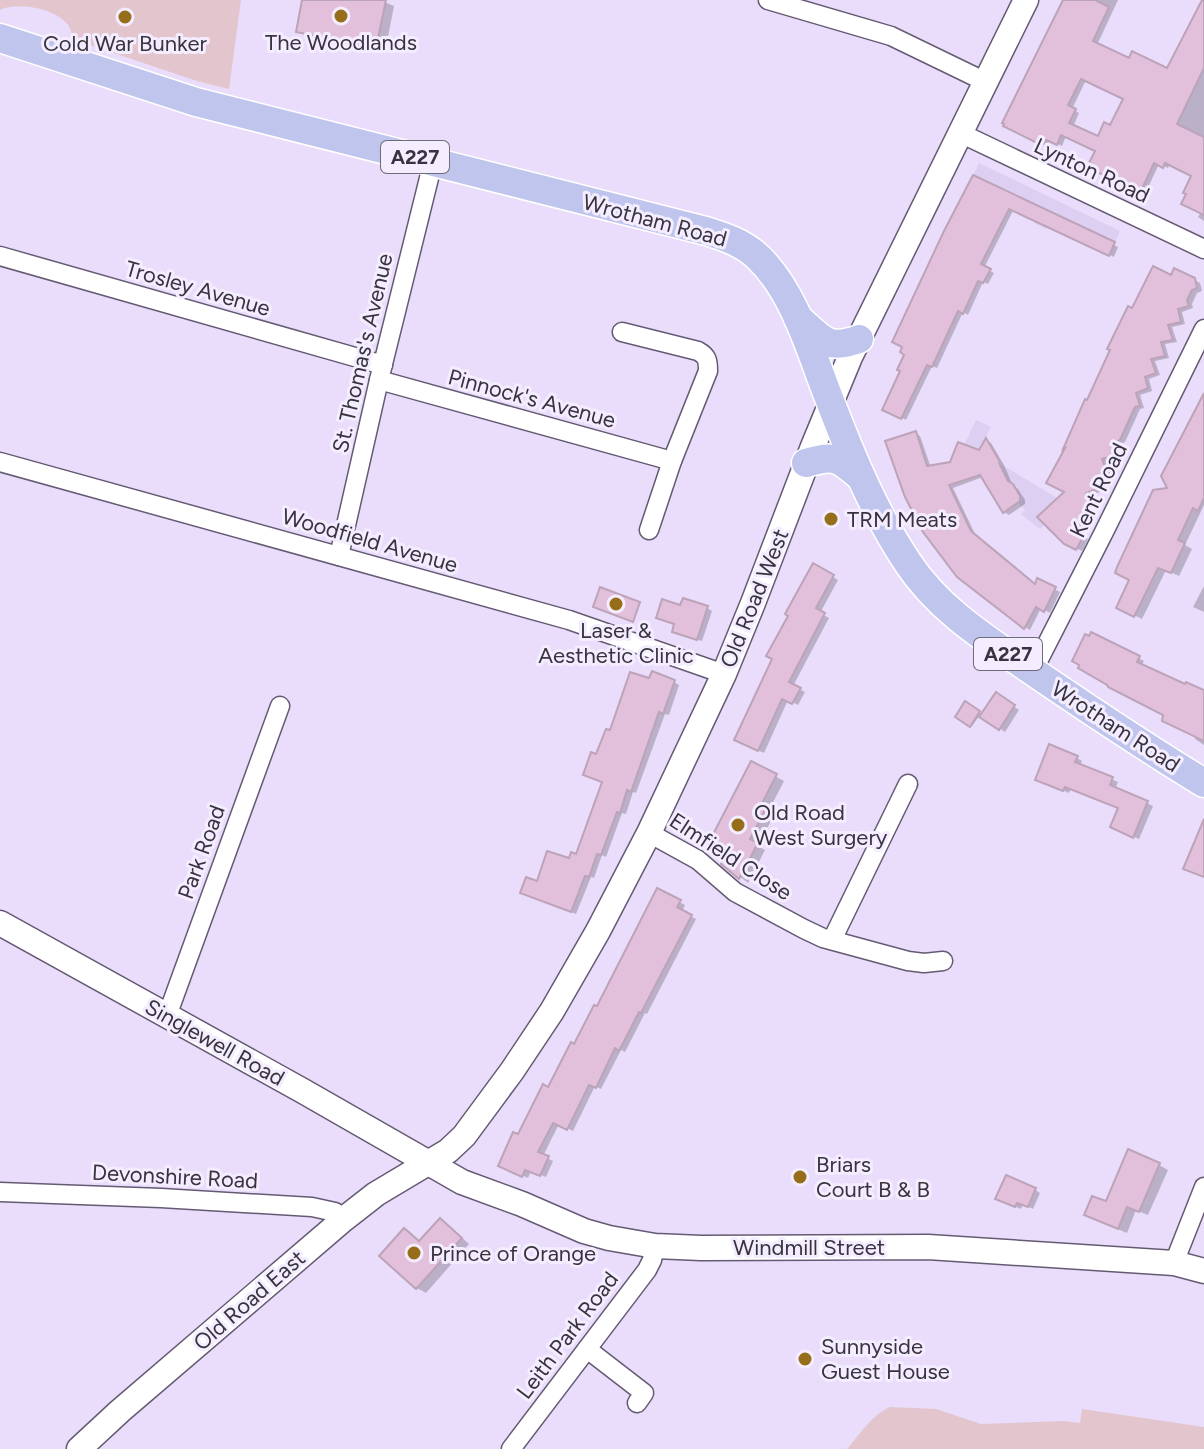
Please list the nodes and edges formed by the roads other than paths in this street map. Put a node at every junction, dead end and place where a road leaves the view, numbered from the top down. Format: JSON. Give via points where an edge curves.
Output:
{"nodes":[{"id":1,"x":768,"y":0,"type":"edge"},
{"id":2,"x":1026,"y":0,"type":"edge"},
{"id":3,"x":795,"y":4,"type":"edge"},
{"id":4,"x":0,"y":38,"type":"edge"},
{"id":5,"x":986,"y":82,"type":"junction"},
{"id":6,"x":960,"y":133,"type":"junction"},
{"id":7,"x":433,"y":162,"type":"junction"},
{"id":8,"x":1204,"y":249,"type":"edge"},
{"id":9,"x":0,"y":256,"type":"edge"},
{"id":10,"x":798,"y":317,"type":"junction"},
{"id":11,"x":1204,"y":329,"type":"edge"},
{"id":12,"x":622,"y":332,"type":"dead end"},
{"id":13,"x":859,"y":339,"type":"junction"},
{"id":14,"x":381,"y":373,"type":"junction"},
{"id":15,"x":831,"y":404,"type":"junction"},
{"id":16,"x":672,"y":461,"type":"junction"},
{"id":17,"x":0,"y":462,"type":"edge"},
{"id":18,"x":806,"y":463,"type":"junction"},
{"id":19,"x":861,"y":477,"type":"junction"},
{"id":20,"x":673,"y":522,"type":"dead end"},
{"id":21,"x":339,"y":556,"type":"junction"},
{"id":22,"x":1033,"y":671,"type":"junction"},
{"id":23,"x":724,"y":674,"type":"junction"},
{"id":24,"x":280,"y":706,"type":"dead end"},
{"id":25,"x":1204,"y":783,"type":"edge"},
{"id":26,"x":908,"y":784,"type":"dead end"},
{"id":27,"x":649,"y":833,"type":"junction"},
{"id":28,"x":0,"y":923,"type":"edge"},
{"id":29,"x":832,"y":940,"type":"junction"},
{"id":30,"x":943,"y":961,"type":"dead end"},
{"id":31,"x":167,"y":1016,"type":"junction"},
{"id":32,"x":429,"y":1163,"type":"junction"},
{"id":33,"x":1204,"y":1187,"type":"edge"},
{"id":34,"x":0,"y":1192,"type":"edge"},
{"id":35,"x":344,"y":1219,"type":"junction"},
{"id":36,"x":655,"y":1246,"type":"junction"},
{"id":37,"x":1174,"y":1263,"type":"junction"},
{"id":38,"x":1204,"y":1271,"type":"edge"},
{"id":39,"x":587,"y":1349,"type":"junction"},
{"id":40,"x":645,"y":1392,"type":"dead end"},
{"id":41,"x":79,"y":1449,"type":"edge"},
{"id":42,"x":511,"y":1449,"type":"edge"}],
"edges":[{"from":1,"to":3,"type":"street"},
{"from":2,"to":5,"type":"main road","name":"Old Road West"},
{"from":3,"to":5,"type":"street","via":[[891,36]]},
{"from":4,"to":7,"type":"main road","name":"Wrotham Road","number":"A227","via":[[196,102]]},
{"from":5,"to":6,"type":"main road","name":"Old Road West"},
{"from":6,"to":8,"type":"street","name":"Lynton Road"},
{"from":6,"to":13,"type":"main road","name":"Old Road West"},
{"from":7,"to":10,"type":"main road","name":"Wrotham Road","number":"A227","via":[[727,238],[763,262]]},
{"from":7,"to":14,"type":"street","name":"St. Thomas's Avenue"},
{"from":9,"to":14,"type":"street","name":"Trosley Avenue"},
{"from":10,"to":13,"type":"main road","number":"A227","via":[[827,343]]},
{"from":10,"to":15,"type":"main road","name":"Wrotham Road","number":"A227"},
{"from":11,"to":22,"type":"street","name":"Kent Road"},
{"from":12,"to":16,"type":"street","via":[[698,351],[708,361]]},
{"from":13,"to":15,"type":"main road","name":"Old Road West"},
{"from":14,"to":16,"type":"street","name":"Pinnock's Avenue"},
{"from":14,"to":21,"type":"street","name":"St. Thomas's Avenue"},
{"from":15,"to":18,"type":"main road","name":"Old Road West"},
{"from":15,"to":19,"type":"main road","name":"Wrotham Road","number":"A227"},
{"from":16,"to":20,"type":"street","via":[[652,522]]},
{"from":17,"to":21,"type":"street","name":"Woodfield Avenue"},
{"from":18,"to":19,"type":"main road","via":[[834,458]]},
{"from":18,"to":23,"type":"main road","name":"Old Road West"},
{"from":19,"to":22,"type":"main road","name":"Wrotham Road","number":"A227","via":[[895,545],[928,589]]},
{"from":21,"to":23,"type":"street","name":"Woodfield Avenue","via":[[569,620]]},
{"from":22,"to":25,"type":"main road","name":"Wrotham Road","number":"A227"},
{"from":23,"to":27,"type":"main road","name":"Old Road West"},
{"from":24,"to":31,"type":"street","name":"Park Road"},
{"from":26,"to":29,"type":"street"},
{"from":27,"to":29,"type":"street","name":"Elmfield Close","via":[[698,860],[741,896]]},
{"from":27,"to":32,"type":"main road","name":"Old Road West","via":[[552,1011],[512,1071],[464,1136]]},
{"from":28,"to":31,"type":"main road","name":"Singlewell Road"},
{"from":29,"to":30,"type":"street","name":"Elmfield Close","via":[[913,962]]},
{"from":31,"to":32,"type":"main road","name":"Singlewell Road"},
{"from":32,"to":35,"type":"main road","name":"Old Road East"},
{"from":32,"to":36,"type":"main road","name":"Windmill Street","via":[[462,1182],[584,1231]]},
{"from":33,"to":37,"type":"street"},
{"from":34,"to":35,"type":"street","name":"Devonshire Road","via":[[312,1207]]},
{"from":35,"to":41,"type":"main road","name":"Old Road East"},
{"from":36,"to":37,"type":"main road","name":"Windmill Street","via":[[928,1247]]},
{"from":36,"to":39,"type":"street","name":"Leith Park Road","via":[[647,1270]]},
{"from":37,"to":38,"type":"main road","name":"Windmill Street"},
{"from":39,"to":40,"type":"street"},
{"from":39,"to":42,"type":"street","name":"Leith Park Road"}]}
